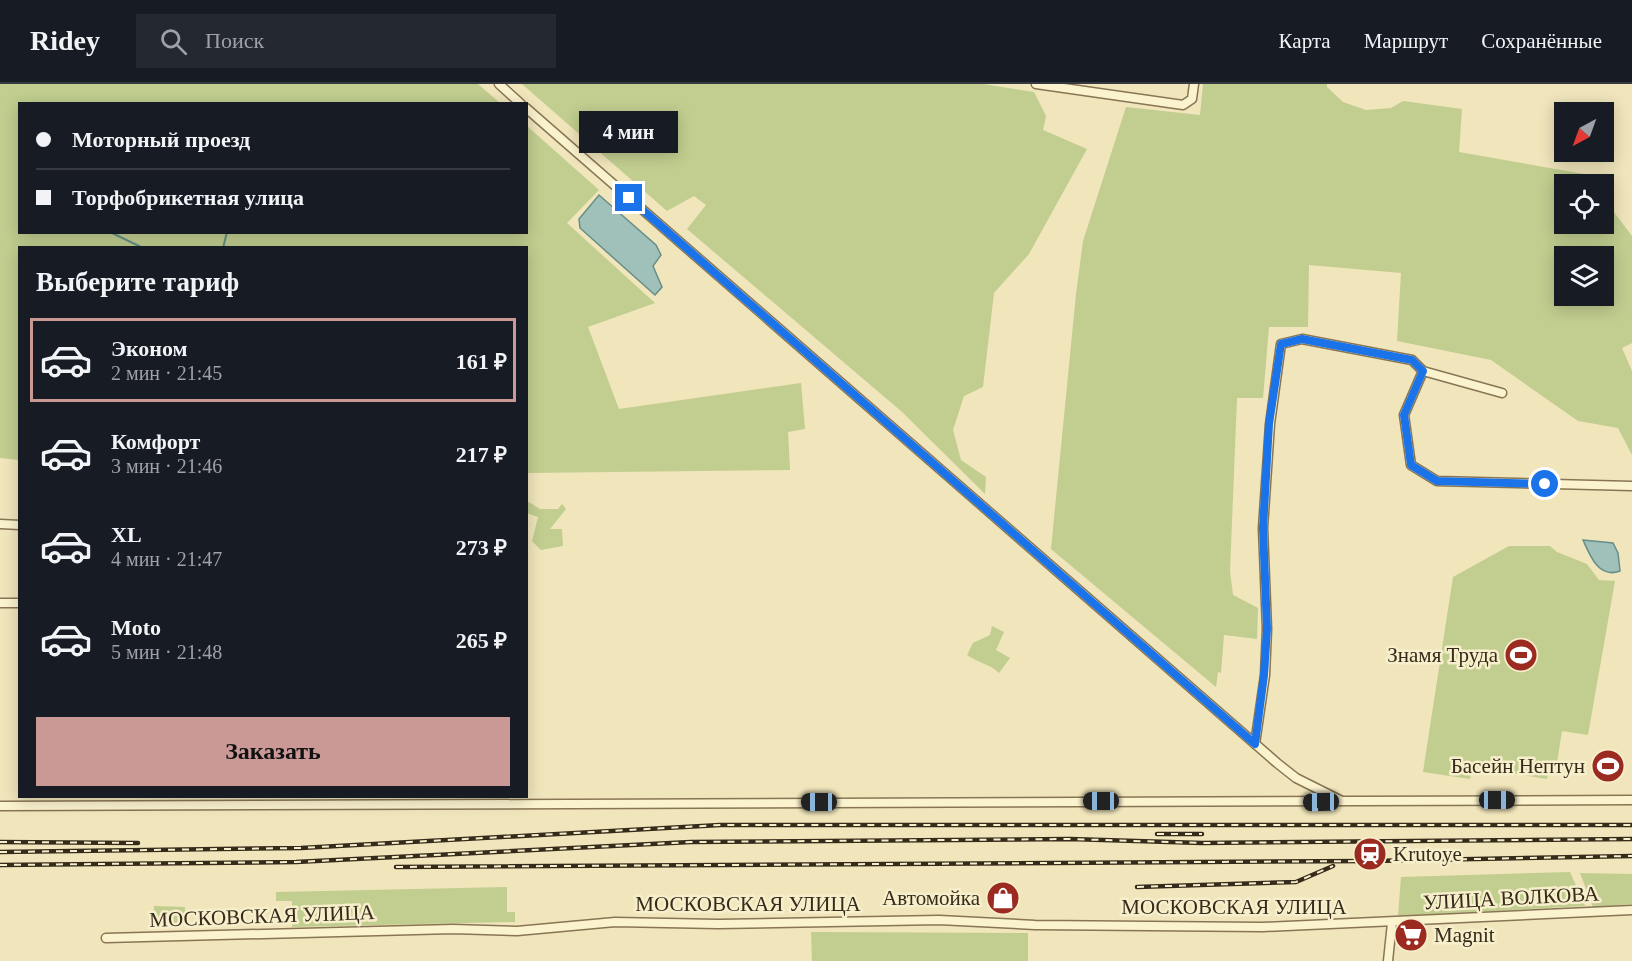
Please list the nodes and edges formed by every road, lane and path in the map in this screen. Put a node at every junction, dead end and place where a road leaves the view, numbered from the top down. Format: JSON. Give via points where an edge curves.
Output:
{"nodes":[{"id":1,"x":499,"y":84,"type":"edge"},
{"id":2,"x":1036,"y":84,"type":"edge"},
{"id":3,"x":1194,"y":84,"type":"edge"},
{"id":4,"x":520,"y":102,"type":"edge"},
{"id":5,"x":528,"y":110,"type":"edge"},
{"id":6,"x":1423,"y":371,"type":"junction"},
{"id":7,"x":1502,"y":393,"type":"dead end"},
{"id":8,"x":1632,"y":486,"type":"edge"},
{"id":9,"x":0,"y":524,"type":"edge"},
{"id":10,"x":18,"y":525,"type":"edge"},
{"id":11,"x":0,"y":603,"type":"edge"},
{"id":12,"x":18,"y":603,"type":"edge"},
{"id":13,"x":1255,"y":744,"type":"junction"},
{"id":14,"x":296,"y":800,"type":"edge"},
{"id":15,"x":1632,"y":800,"type":"edge"},
{"id":16,"x":105,"y":801,"type":"edge"},
{"id":17,"x":1341,"y":801,"type":"junction"},
{"id":18,"x":0,"y":806,"type":"edge"},
{"id":19,"x":1632,"y":910,"type":"edge"},
{"id":20,"x":1392,"y":923,"type":"junction"},
{"id":21,"x":106,"y":938,"type":"dead end"},
{"id":22,"x":1388,"y":961,"type":"edge"}],
"edges":[{"from":1,"to":4,"type":"street"},
{"from":2,"to":3,"type":"street","via":[[1183,105],[1192,99]]},
{"from":5,"to":13,"type":"street"},
{"from":6,"to":7,"type":"street"},
{"from":6,"to":8,"type":"street","via":[[1404,415],[1411,465],[1437,481]]},
{"from":6,"to":13,"type":"street","via":[[1412,360],[1302,339],[1281,344],[1269,424],[1263,528],[1267,629]]},
{"from":9,"to":10,"type":"street"},
{"from":11,"to":12,"type":"street"},
{"from":13,"to":17,"type":"street","via":[[1296,778]]},
{"from":14,"to":16,"type":"street"},
{"from":14,"to":17,"type":"street"},
{"from":15,"to":17,"type":"street"},
{"from":16,"to":18,"type":"street"},
{"from":19,"to":20,"type":"street","name":"УЛИЦА ВОЛКОВА"},
{"from":20,"to":21,"type":"street","name":"МОСКОВСКАЯ УЛИЦА","via":[[1263,927],[939,920],[615,922],[517,931],[453,929]]},
{"from":20,"to":22,"type":"street"}]}
